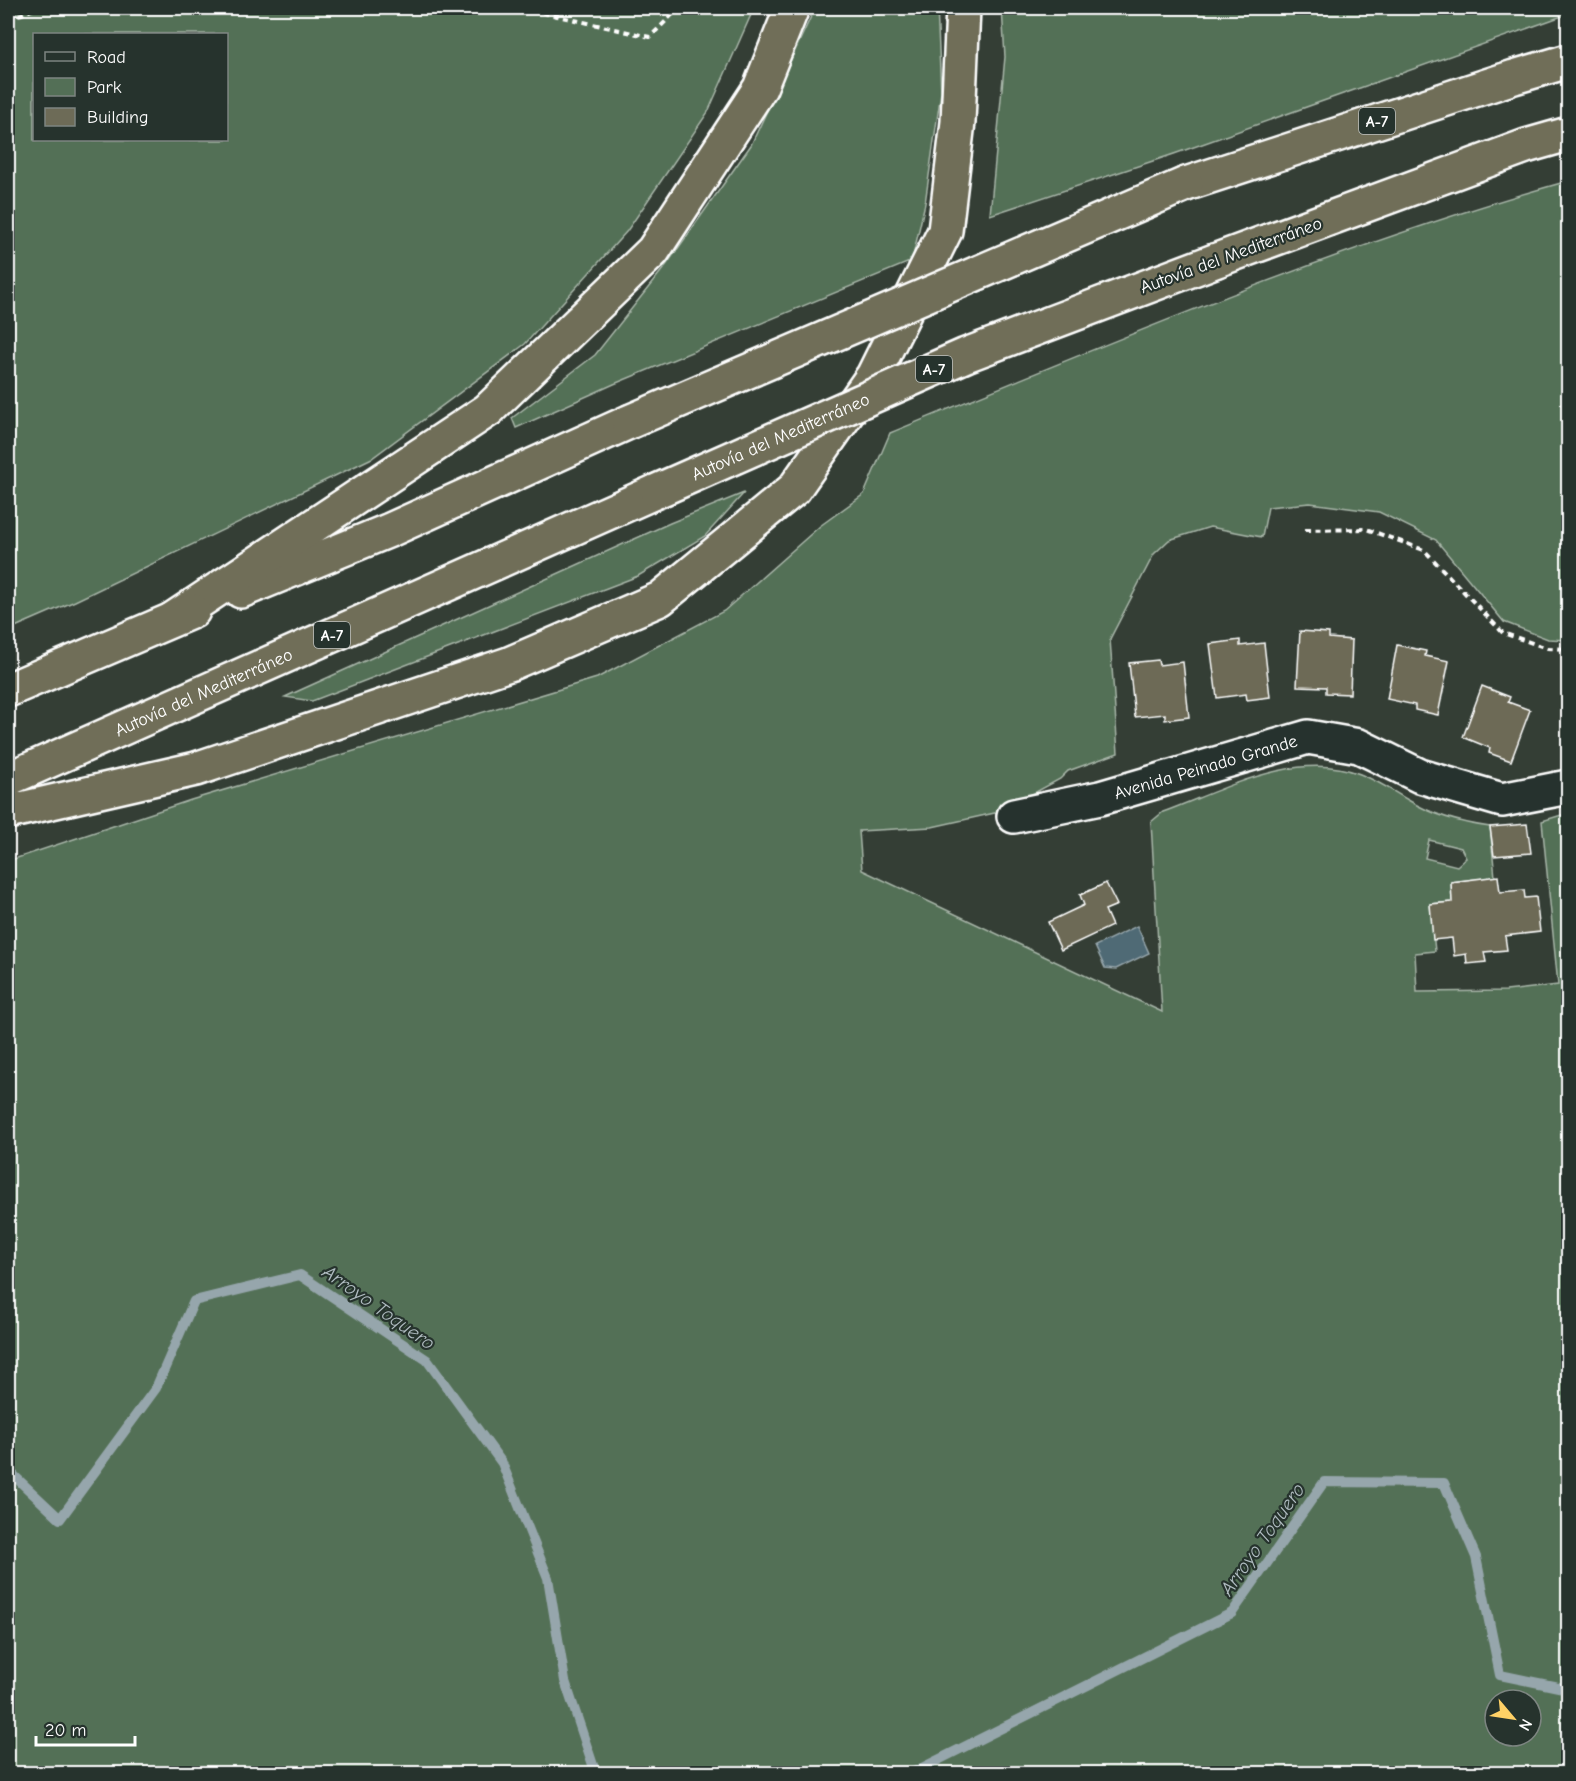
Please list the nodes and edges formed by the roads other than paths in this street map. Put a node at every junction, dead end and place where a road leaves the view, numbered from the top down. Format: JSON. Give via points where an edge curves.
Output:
{"nodes":[{"id":1,"x":792,"y":8,"type":"edge"},
{"id":2,"x":963,"y":8,"type":"edge"},
{"id":3,"x":1569,"y":62,"type":"edge"},
{"id":4,"x":1569,"y":134,"type":"edge"},
{"id":5,"x":173,"y":619,"type":"junction"},
{"id":6,"x":8,"y":690,"type":"edge"},
{"id":7,"x":8,"y":779,"type":"edge"},
{"id":8,"x":1569,"y":787,"type":"edge"},
{"id":9,"x":8,"y":812,"type":"edge"},
{"id":10,"x":1014,"y":816,"type":"dead end"}],
"edges":[{"from":1,"to":5,"type":"highway","via":[[760,88],[653,251],[488,410]]},
{"from":2,"to":9,"type":"highway","via":[[958,122],[945,231],[873,376],[794,489],[660,599],[509,664],[196,769]]},
{"from":3,"to":5,"type":"highway","number":"A-7","bridge":true,"via":[[1186,184],[629,422],[390,530]]},
{"from":4,"to":7,"type":"highway","name":"Autovía del Mediterráneo","number":"A-7","bridge":true,"via":[[1526,146],[966,355]]},
{"from":5,"to":6,"type":"highway","number":"A-7"},
{"from":8,"to":10,"type":"street","name":"Avenida Peinado Grande","via":[[1502,800],[1420,776],[1359,746],[1308,737],[1100,798]]}]}
